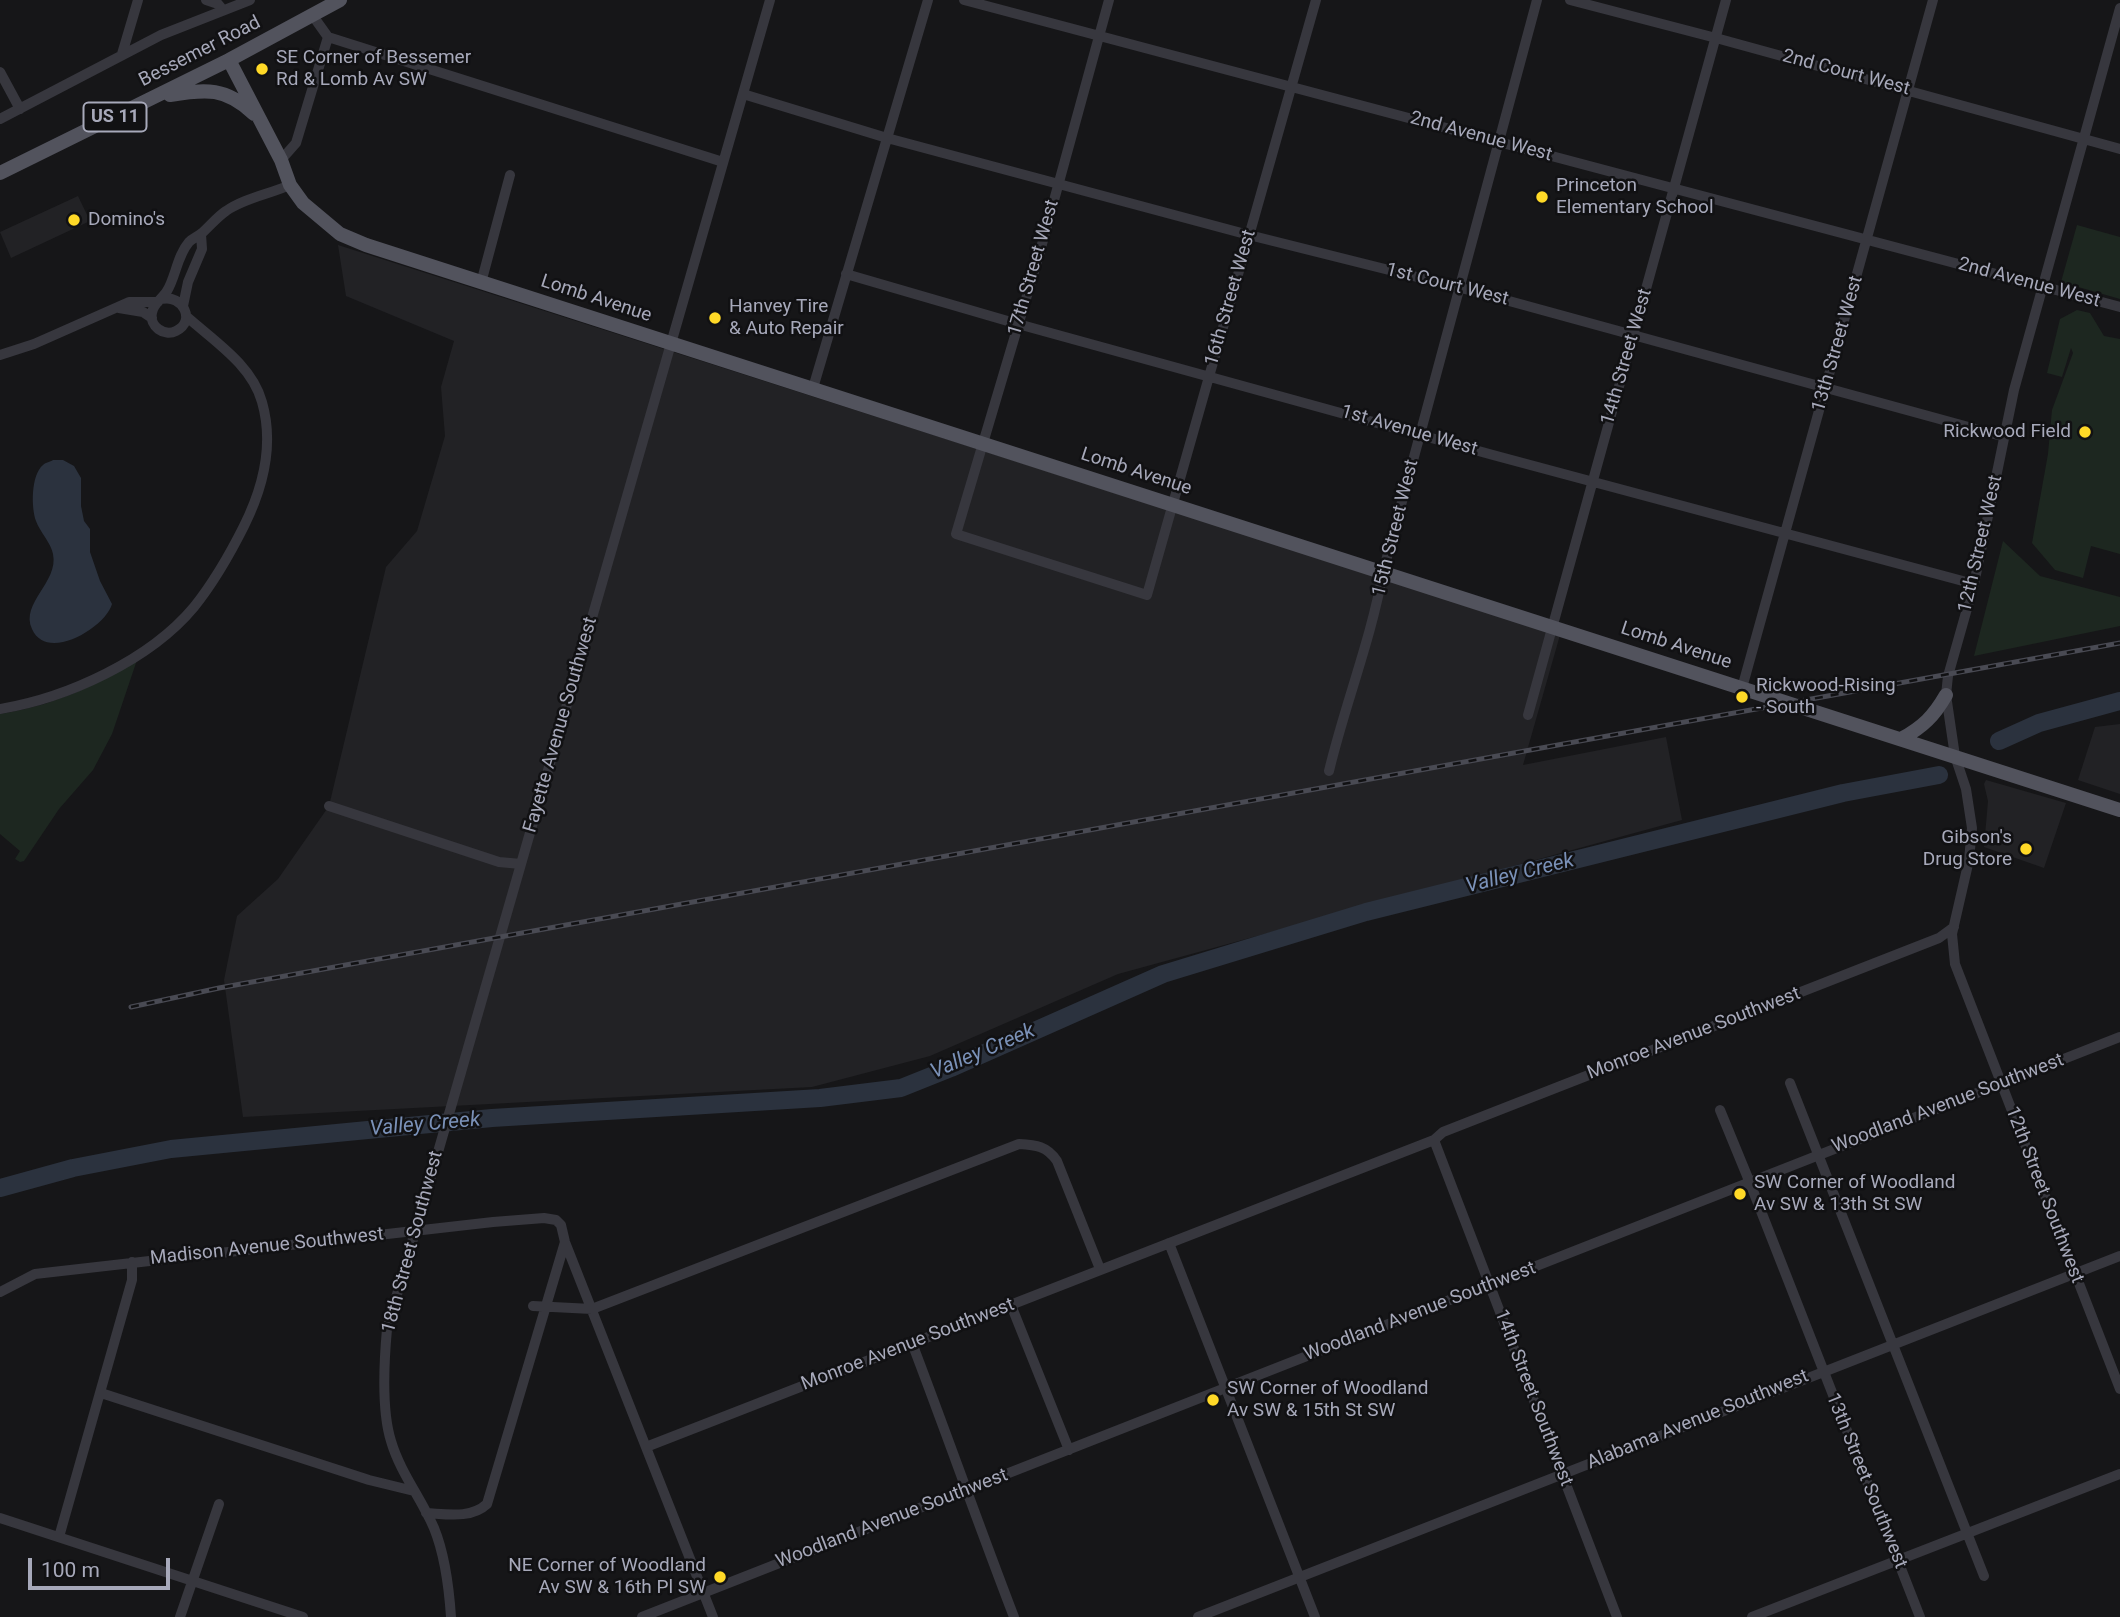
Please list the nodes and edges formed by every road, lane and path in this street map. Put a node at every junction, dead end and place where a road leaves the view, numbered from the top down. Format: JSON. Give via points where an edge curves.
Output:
{"nodes":[{"id":1,"x":138,"y":0,"type":"edge"},
{"id":2,"x":206,"y":0,"type":"edge"},
{"id":3,"x":250,"y":0,"type":"edge"},
{"id":4,"x":340,"y":0,"type":"edge"},
{"id":5,"x":770,"y":0,"type":"edge"},
{"id":6,"x":928,"y":0,"type":"edge"},
{"id":7,"x":964,"y":0,"type":"edge"},
{"id":8,"x":1109,"y":0,"type":"edge"},
{"id":9,"x":1316,"y":0,"type":"edge"},
{"id":10,"x":1537,"y":0,"type":"edge"},
{"id":11,"x":1570,"y":0,"type":"edge"},
{"id":12,"x":1726,"y":0,"type":"edge"},
{"id":13,"x":1933,"y":0,"type":"edge"},
{"id":14,"x":2120,"y":8,"type":"edge"},
{"id":15,"x":223,"y":10,"type":"junction"},
{"id":16,"x":313,"y":16,"type":"junction"},
{"id":17,"x":1099,"y":36,"type":"junction"},
{"id":18,"x":328,"y":37,"type":"junction"},
{"id":19,"x":1716,"y":38,"type":"junction"},
{"id":20,"x":122,"y":54,"type":"junction"},
{"id":21,"x":229,"y":60,"type":"junction"},
{"id":22,"x":0,"y":72,"type":"edge"},
{"id":23,"x":1291,"y":87,"type":"junction"},
{"id":24,"x":1908,"y":90,"type":"junction"},
{"id":25,"x":743,"y":94,"type":"junction"},
{"id":26,"x":152,"y":99,"type":"junction"},
{"id":27,"x":20,"y":108,"type":"junction"},
{"id":28,"x":0,"y":119,"type":"edge"},
{"id":29,"x":261,"y":121,"type":"junction"},
{"id":30,"x":887,"y":138,"type":"junction"},
{"id":31,"x":2084,"y":139,"type":"junction"},
{"id":32,"x":1499,"y":141,"type":"junction"},
{"id":33,"x":2120,"y":149,"type":"edge"},
{"id":34,"x":281,"y":160,"type":"junction"},
{"id":35,"x":723,"y":162,"type":"junction"},
{"id":36,"x":0,"y":173,"type":"edge"},
{"id":37,"x":510,"y":176,"type":"dead end"},
{"id":38,"x":1058,"y":183,"type":"junction"},
{"id":39,"x":290,"y":185,"type":"junction"},
{"id":40,"x":1672,"y":188,"type":"junction"},
{"id":41,"x":201,"y":234,"type":"junction"},
{"id":42,"x":1249,"y":235,"type":"junction"},
{"id":43,"x":1867,"y":241,"type":"junction"},
{"id":44,"x":846,"y":274,"type":"junction"},
{"id":45,"x":481,"y":282,"type":"junction"},
{"id":46,"x":2042,"y":286,"type":"junction"},
{"id":47,"x":1460,"y":288,"type":"junction"},
{"id":48,"x":160,"y":300,"type":"junction"},
{"id":49,"x":2120,"y":307,"type":"edge"},
{"id":50,"x":116,"y":308,"type":"junction"},
{"id":51,"x":185,"y":311,"type":"junction"},
{"id":52,"x":152,"y":318,"type":"junction"},
{"id":53,"x":1018,"y":324,"type":"junction"},
{"id":54,"x":180,"y":329,"type":"junction"},
{"id":55,"x":1633,"y":335,"type":"junction"},
{"id":56,"x":671,"y":343,"type":"junction"},
{"id":57,"x":218,"y":344,"type":"junction"},
{"id":58,"x":0,"y":355,"type":"edge"},
{"id":59,"x":1209,"y":376,"type":"junction"},
{"id":60,"x":813,"y":388,"type":"junction"},
{"id":61,"x":1826,"y":389,"type":"junction"},
{"id":62,"x":1420,"y":434,"type":"junction"},
{"id":63,"x":2005,"y":437,"type":"junction"},
{"id":64,"x":983,"y":443,"type":"junction"},
{"id":65,"x":1592,"y":482,"type":"junction"},
{"id":66,"x":1174,"y":505,"type":"junction"},
{"id":67,"x":1783,"y":535,"type":"junction"},
{"id":68,"x":1383,"y":572,"type":"junction"},
{"id":69,"x":1974,"y":584,"type":"junction"},
{"id":70,"x":1146,"y":595,"type":"joint"},
{"id":71,"x":1553,"y":627,"type":"junction"},
{"id":72,"x":1742,"y":688,"type":"junction"},
{"id":73,"x":1946,"y":695,"type":"junction"},
{"id":74,"x":0,"y":709,"type":"edge"},
{"id":75,"x":1528,"y":715,"type":"dead end"},
{"id":76,"x":1901,"y":739,"type":"junction"},
{"id":77,"x":1955,"y":756,"type":"junction"},
{"id":78,"x":1329,"y":771,"type":"dead end"},
{"id":79,"x":329,"y":806,"type":"dead end"},
{"id":80,"x":2120,"y":810,"type":"edge"},
{"id":81,"x":521,"y":864,"type":"junction"},
{"id":82,"x":1954,"y":927,"type":"junction"},
{"id":83,"x":2120,"y":1037,"type":"edge"},
{"id":84,"x":1790,"y":1083,"type":"dead end"},
{"id":85,"x":2001,"y":1083,"type":"junction"},
{"id":86,"x":451,"y":1107,"type":"joint"},
{"id":87,"x":1720,"y":1110,"type":"dead end"},
{"id":88,"x":1434,"y":1140,"type":"junction"},
{"id":89,"x":1817,"y":1155,"type":"junction"},
{"id":90,"x":1750,"y":1183,"type":"junction"},
{"id":91,"x":415,"y":1231,"type":"junction"},
{"id":92,"x":565,"y":1242,"type":"junction"},
{"id":93,"x":1169,"y":1243,"type":"junction"},
{"id":94,"x":2120,"y":1256,"type":"edge"},
{"id":95,"x":132,"y":1262,"type":"junction"},
{"id":96,"x":1100,"y":1269,"type":"junction"},
{"id":97,"x":2075,"y":1273,"type":"junction"},
{"id":98,"x":1489,"y":1285,"type":"junction"},
{"id":99,"x":0,"y":1292,"type":"edge"},
{"id":100,"x":1011,"y":1305,"type":"junction"},
{"id":101,"x":533,"y":1306,"type":"dead end"},
{"id":102,"x":546,"y":1308,"type":"junction"},
{"id":103,"x":592,"y":1309,"type":"junction"},
{"id":104,"x":912,"y":1343,"type":"junction"},
{"id":105,"x":1893,"y":1343,"type":"junction"},
{"id":106,"x":1823,"y":1370,"type":"junction"},
{"id":107,"x":1226,"y":1388,"type":"junction"},
{"id":108,"x":2120,"y":1389,"type":"edge"},
{"id":109,"x":101,"y":1393,"type":"junction"},
{"id":110,"x":646,"y":1447,"type":"junction"},
{"id":111,"x":1069,"y":1450,"type":"junction"},
{"id":112,"x":1563,"y":1474,"type":"junction"},
{"id":113,"x":2120,"y":1474,"type":"edge"},
{"id":114,"x":967,"y":1489,"type":"junction"},
{"id":115,"x":414,"y":1492,"type":"junction"},
{"id":116,"x":219,"y":1504,"type":"dead end"},
{"id":117,"x":426,"y":1513,"type":"junction"},
{"id":118,"x":0,"y":1518,"type":"edge"},
{"id":119,"x":1968,"y":1533,"type":"junction"},
{"id":120,"x":59,"y":1537,"type":"junction"},
{"id":121,"x":1897,"y":1559,"type":"junction"},
{"id":122,"x":1984,"y":1576,"type":"dead end"},
{"id":123,"x":1299,"y":1577,"type":"junction"},
{"id":124,"x":192,"y":1581,"type":"junction"},
{"id":125,"x":704,"y":1593,"type":"junction"},
{"id":126,"x":180,"y":1617,"type":"edge"},
{"id":127,"x":303,"y":1617,"type":"edge"},
{"id":128,"x":451,"y":1617,"type":"edge"},
{"id":129,"x":642,"y":1617,"type":"edge"},
{"id":130,"x":713,"y":1617,"type":"edge"},
{"id":131,"x":1014,"y":1617,"type":"edge"},
{"id":132,"x":1198,"y":1617,"type":"edge"},
{"id":133,"x":1315,"y":1617,"type":"edge"},
{"id":134,"x":1617,"y":1617,"type":"edge"},
{"id":135,"x":1752,"y":1617,"type":"edge"},
{"id":136,"x":1920,"y":1617,"type":"edge"}],
"edges":[{"from":1,"to":20,"type":"street"},
{"from":2,"to":15,"type":"street"},
{"from":3,"to":15,"type":"street"},
{"from":4,"to":16,"type":"main road","name":"Bessemer Road","number":"US 11"},
{"from":5,"to":25,"type":"street","name":"Fayette Avenue Southwest"},
{"from":6,"to":30,"type":"street"},
{"from":7,"to":17,"type":"street","name":"2nd Avenue West"},
{"from":8,"to":17,"type":"street","name":"17th Street West"},
{"from":9,"to":23,"type":"street","name":"16th Street West"},
{"from":10,"to":32,"type":"street","name":"15th Street West"},
{"from":11,"to":19,"type":"street","name":"2nd Court West"},
{"from":12,"to":19,"type":"street","name":"14th Street West"},
{"from":13,"to":24,"type":"street","name":"13th Street West"},
{"from":14,"to":31,"type":"street","name":"12th Street West"},
{"from":15,"to":20,"type":"street"},
{"from":16,"to":18,"type":"street"},
{"from":16,"to":21,"type":"main road","name":"Bessemer Road","number":"US 11"},
{"from":17,"to":23,"type":"street","name":"2nd Avenue West"},
{"from":17,"to":38,"type":"street","name":"17th Street West"},
{"from":18,"to":34,"type":"street","via":[[296,143]]},
{"from":18,"to":35,"type":"street"},
{"from":19,"to":24,"type":"street","name":"2nd Court West"},
{"from":19,"to":40,"type":"street","name":"14th Street West"},
{"from":20,"to":27,"type":"street"},
{"from":21,"to":26,"type":"main road","name":"Bessemer Road","number":"US 11"},
{"from":21,"to":29,"type":"main road","name":"Lomb Avenue"},
{"from":22,"to":27,"type":"street"},
{"from":23,"to":32,"type":"street","name":"2nd Avenue West"},
{"from":23,"to":42,"type":"street","name":"16th Street West"},
{"from":24,"to":31,"type":"street","name":"2nd Court West"},
{"from":24,"to":43,"type":"street","name":"13th Street West"},
{"from":25,"to":30,"type":"street","name":"1st Court West"},
{"from":25,"to":35,"type":"street","name":"Fayette Avenue Southwest"},
{"from":26,"to":29,"type":"main road","via":[[198,90],[219,92]]},
{"from":26,"to":36,"type":"main road","name":"Bessemer Road","number":"US 11"},
{"from":27,"to":28,"type":"street"},
{"from":29,"to":34,"type":"main road","name":"Lomb Avenue"},
{"from":30,"to":38,"type":"street","name":"1st Court West"},
{"from":30,"to":44,"type":"street"},
{"from":31,"to":33,"type":"street","name":"2nd Court West"},
{"from":31,"to":46,"type":"street","name":"12th Street West"},
{"from":32,"to":40,"type":"street","name":"2nd Avenue West"},
{"from":32,"to":47,"type":"street","name":"15th Street West"},
{"from":34,"to":39,"type":"main road","name":"Lomb Avenue"},
{"from":35,"to":56,"type":"street","name":"Fayette Avenue Southwest"},
{"from":37,"to":45,"type":"street"},
{"from":38,"to":42,"type":"street","name":"1st Court West"},
{"from":38,"to":53,"type":"street","name":"17th Street West"},
{"from":39,"to":41,"type":"street","via":[[227,210]]},
{"from":39,"to":45,"type":"main road","name":"Lomb Avenue","via":[[303,203],[340,234]]},
{"from":40,"to":43,"type":"street","name":"2nd Avenue West"},
{"from":40,"to":55,"type":"street","name":"14th Street West"},
{"from":41,"to":48,"type":"street","via":[[184,249],[170,287]]},
{"from":41,"to":51,"type":"street","via":[[202,249],[188,282]]},
{"from":42,"to":47,"type":"street","name":"1st Court West"},
{"from":42,"to":59,"type":"street","name":"16th Street West"},
{"from":43,"to":46,"type":"street","name":"2nd Avenue West"},
{"from":43,"to":61,"type":"street","name":"13th Street West"},
{"from":44,"to":53,"type":"street","name":"1st Avenue West"},
{"from":44,"to":60,"type":"street"},
{"from":45,"to":56,"type":"main road","name":"Lomb Avenue"},
{"from":46,"to":49,"type":"street","name":"2nd Avenue West"},
{"from":46,"to":63,"type":"street","name":"12th Street West"},
{"from":47,"to":55,"type":"street","name":"1st Court West"},
{"from":47,"to":62,"type":"street","name":"15th Street West"},
{"from":48,"to":50,"type":"street","via":[[129,302]]},
{"from":48,"to":51,"type":"street","via":[[174,299]]},
{"from":48,"to":52,"type":"street"},
{"from":50,"to":52,"type":"street"},
{"from":50,"to":58,"type":"street"},
{"from":51,"to":54,"type":"street"},
{"from":51,"to":57,"type":"street"},
{"from":52,"to":54,"type":"street","via":[[161,331]]},
{"from":53,"to":59,"type":"street","name":"1st Avenue West"},
{"from":53,"to":64,"type":"street","name":"17th Street West"},
{"from":54,"to":57,"type":"street"},
{"from":55,"to":61,"type":"street","name":"1st Court West"},
{"from":55,"to":65,"type":"street","name":"14th Street West"},
{"from":56,"to":60,"type":"main road","name":"Lomb Avenue"},
{"from":56,"to":81,"type":"street","name":"Fayette Avenue Southwest"},
{"from":57,"to":74,"type":"street","via":[[247,370],[262,401],[267,427],[265,469],[229,557],[193,608],[120,666],[79,687]]},
{"from":59,"to":62,"type":"street","name":"1st Avenue West"},
{"from":59,"to":66,"type":"street","name":"16th Street West"},
{"from":60,"to":64,"type":"main road","name":"Lomb Avenue"},
{"from":61,"to":63,"type":"street","name":"1st Court West"},
{"from":61,"to":67,"type":"street","name":"13th Street West"},
{"from":62,"to":65,"type":"street","name":"1st Avenue West"},
{"from":62,"to":68,"type":"street","name":"15th Street West"},
{"from":63,"to":69,"type":"street","name":"12th Street West"},
{"from":64,"to":66,"type":"main road","name":"Lomb Avenue"},
{"from":64,"to":70,"type":"street","name":"17th Street West","via":[[956,534]]},
{"from":65,"to":67,"type":"street","name":"1st Avenue West"},
{"from":65,"to":71,"type":"street","name":"14th Street West"},
{"from":66,"to":68,"type":"main road","name":"Lomb Avenue"},
{"from":66,"to":70,"type":"street","name":"16th Street West"},
{"from":67,"to":69,"type":"street","name":"1st Avenue West"},
{"from":67,"to":72,"type":"street","name":"13th Street West"},
{"from":68,"to":71,"type":"main road","name":"Lomb Avenue"},
{"from":68,"to":78,"type":"street","name":"15th Street West"},
{"from":69,"to":73,"type":"street","name":"12th Street West"},
{"from":71,"to":72,"type":"main road","name":"Lomb Avenue"},
{"from":71,"to":75,"type":"street","name":"14th Street West"},
{"from":72,"to":76,"type":"main road","name":"Lomb Avenue"},
{"from":73,"to":76,"type":"main road","via":[[1927,723]]},
{"from":73,"to":77,"type":"street","name":"12th Street West"},
{"from":76,"to":77,"type":"main road","name":"Lomb Avenue"},
{"from":77,"to":80,"type":"main road","name":"Lomb Avenue"},
{"from":77,"to":82,"type":"street","name":"12th Street Southwest","via":[[1972,828]]},
{"from":79,"to":81,"type":"street","via":[[499,862]]},
{"from":81,"to":86,"type":"street","name":"Fayette Avenue Southwest"},
{"from":82,"to":85,"type":"street","name":"12th Street Southwest","via":[[1955,964]]},
{"from":82,"to":88,"type":"street","name":"Monroe Avenue Southwest","via":[[1939,937],[1443,1132]]},
{"from":83,"to":85,"type":"street","name":"Woodland Avenue Southwest"},
{"from":84,"to":89,"type":"street"},
{"from":85,"to":89,"type":"street","name":"Woodland Avenue Southwest"},
{"from":85,"to":97,"type":"street","name":"12th Street Southwest"},
{"from":86,"to":91,"type":"street","name":"18th Street Southwest"},
{"from":87,"to":90,"type":"street","name":"13th Street Southwest"},
{"from":88,"to":93,"type":"street","name":"Monroe Avenue Southwest"},
{"from":88,"to":98,"type":"street","name":"14th Street Southwest"},
{"from":89,"to":90,"type":"street","name":"Woodland Avenue Southwest"},
{"from":89,"to":105,"type":"street"},
{"from":90,"to":98,"type":"street","name":"Woodland Avenue Southwest"},
{"from":90,"to":106,"type":"street","name":"13th Street Southwest"},
{"from":91,"to":92,"type":"street","name":"Madison Avenue Southwest","via":[[544,1218],[559,1222]]},
{"from":91,"to":95,"type":"street","name":"Madison Avenue Southwest"},
{"from":91,"to":115,"type":"street","name":"18th Street Southwest","via":[[387,1329],[383,1375],[390,1439]]},
{"from":92,"to":102,"type":"street"},
{"from":92,"to":103,"type":"street"},
{"from":93,"to":96,"type":"street","name":"Monroe Avenue Southwest"},
{"from":93,"to":107,"type":"street"},
{"from":94,"to":97,"type":"street","name":"Alabama Avenue Southwest"},
{"from":95,"to":99,"type":"street","name":"Madison Avenue Southwest","via":[[35,1274]]},
{"from":95,"to":109,"type":"street","via":[[132,1280]]},
{"from":96,"to":100,"type":"street","name":"Monroe Avenue Southwest"},
{"from":96,"to":103,"type":"street","via":[[1052,1153],[1037,1145],[1019,1144]]},
{"from":97,"to":105,"type":"street","name":"Alabama Avenue Southwest"},
{"from":97,"to":108,"type":"street","name":"12th Street Southwest"},
{"from":98,"to":107,"type":"street","name":"Woodland Avenue Southwest"},
{"from":98,"to":112,"type":"street","name":"14th Street Southwest"},
{"from":100,"to":104,"type":"street","name":"Monroe Avenue Southwest"},
{"from":100,"to":111,"type":"street"},
{"from":101,"to":102,"type":"street"},
{"from":102,"to":103,"type":"street"},
{"from":102,"to":117,"type":"street","via":[[487,1504],[466,1515]]},
{"from":103,"to":110,"type":"street"},
{"from":104,"to":110,"type":"street","name":"Monroe Avenue Southwest"},
{"from":104,"to":114,"type":"street"},
{"from":105,"to":106,"type":"street","name":"Alabama Avenue Southwest"},
{"from":105,"to":119,"type":"street"},
{"from":106,"to":112,"type":"street","name":"Alabama Avenue Southwest"},
{"from":106,"to":121,"type":"street","name":"13th Street Southwest"},
{"from":107,"to":111,"type":"street","name":"Woodland Avenue Southwest"},
{"from":107,"to":123,"type":"street"},
{"from":109,"to":115,"type":"street"},
{"from":109,"to":120,"type":"street"},
{"from":110,"to":125,"type":"street"},
{"from":111,"to":114,"type":"street","name":"Woodland Avenue Southwest"},
{"from":112,"to":123,"type":"street","name":"Alabama Avenue Southwest"},
{"from":112,"to":134,"type":"street","name":"14th Street Southwest"},
{"from":113,"to":119,"type":"street"},
{"from":114,"to":125,"type":"street","name":"Woodland Avenue Southwest"},
{"from":114,"to":131,"type":"street"},
{"from":115,"to":117,"type":"street","name":"18th Street Southwest"},
{"from":116,"to":124,"type":"street"},
{"from":117,"to":128,"type":"street","name":"18th Street Southwest","via":[[446,1571]]},
{"from":118,"to":120,"type":"street"},
{"from":119,"to":121,"type":"street"},
{"from":119,"to":122,"type":"street"},
{"from":120,"to":124,"type":"street"},
{"from":121,"to":135,"type":"street"},
{"from":121,"to":136,"type":"street","name":"13th Street Southwest"},
{"from":123,"to":132,"type":"street","name":"Alabama Avenue Southwest"},
{"from":123,"to":133,"type":"street"},
{"from":124,"to":126,"type":"street"},
{"from":124,"to":127,"type":"street"},
{"from":125,"to":129,"type":"street","name":"Woodland Avenue Southwest"},
{"from":125,"to":130,"type":"street"}]}
